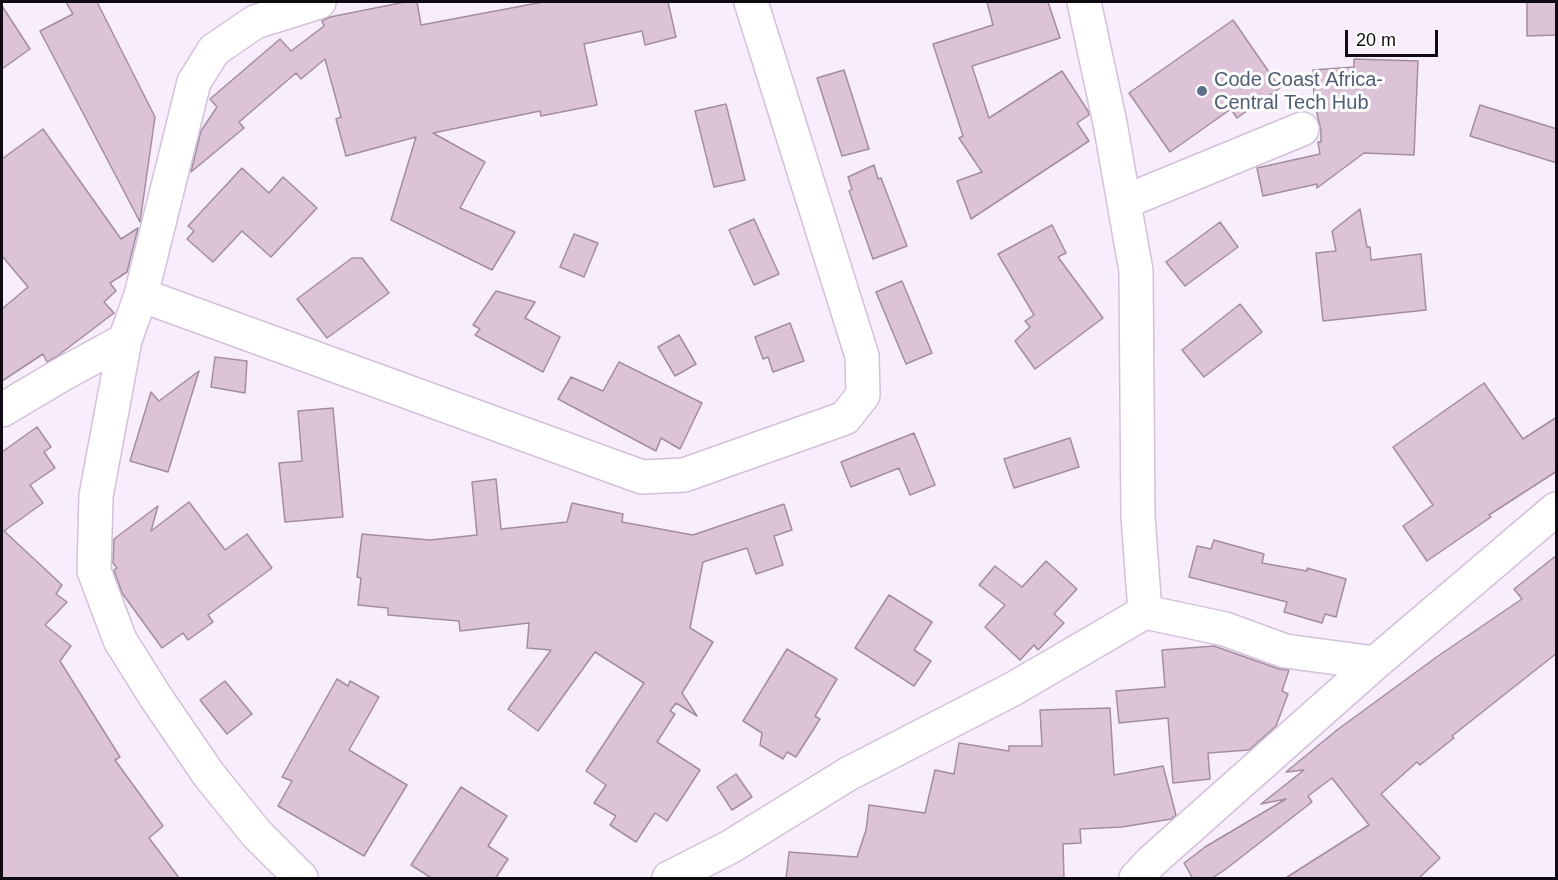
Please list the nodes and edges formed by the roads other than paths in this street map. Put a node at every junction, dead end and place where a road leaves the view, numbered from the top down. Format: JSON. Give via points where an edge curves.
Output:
{"nodes":[{"id":1,"x":319,"y":2,"type":"edge"},
{"id":2,"x":751,"y":2,"type":"edge"},
{"id":3,"x":1084,"y":2,"type":"edge"},
{"id":4,"x":1302,"y":129,"type":"dead end"},
{"id":5,"x":1124,"y":202,"type":"junction"},
{"id":6,"x":141,"y":295,"type":"junction"},
{"id":7,"x":125,"y":340,"type":"junction"},
{"id":8,"x":2,"y":410,"type":"edge"},
{"id":9,"x":1557,"y":508,"type":"edge"},
{"id":10,"x":1145,"y":612,"type":"junction"},
{"id":11,"x":1375,"y":663,"type":"junction"},
{"id":12,"x":301,"y":879,"type":"edge"},
{"id":13,"x":669,"y":879,"type":"edge"},
{"id":14,"x":1136,"y":879,"type":"edge"}],
"edges":[{"from":1,"to":6,"type":"street","via":[[255,22],[214,50],[194,82]]},
{"from":2,"to":6,"type":"street","via":[[862,356],[863,396],[845,418],[684,475],[642,477]]},
{"from":3,"to":5,"type":"street"},
{"from":4,"to":5,"type":"street"},
{"from":5,"to":10,"type":"street","via":[[1136,271],[1138,516]]},
{"from":6,"to":7,"type":"street"},
{"from":7,"to":8,"type":"street"},
{"from":7,"to":12,"type":"street","via":[[96,496],[94,571],[120,640],[208,775]]},
{"from":9,"to":11,"type":"street"},
{"from":10,"to":11,"type":"street","via":[[1225,629],[1285,651]]},
{"from":10,"to":13,"type":"street","via":[[1013,689],[848,774],[730,847]]},
{"from":11,"to":14,"type":"street"}]}
